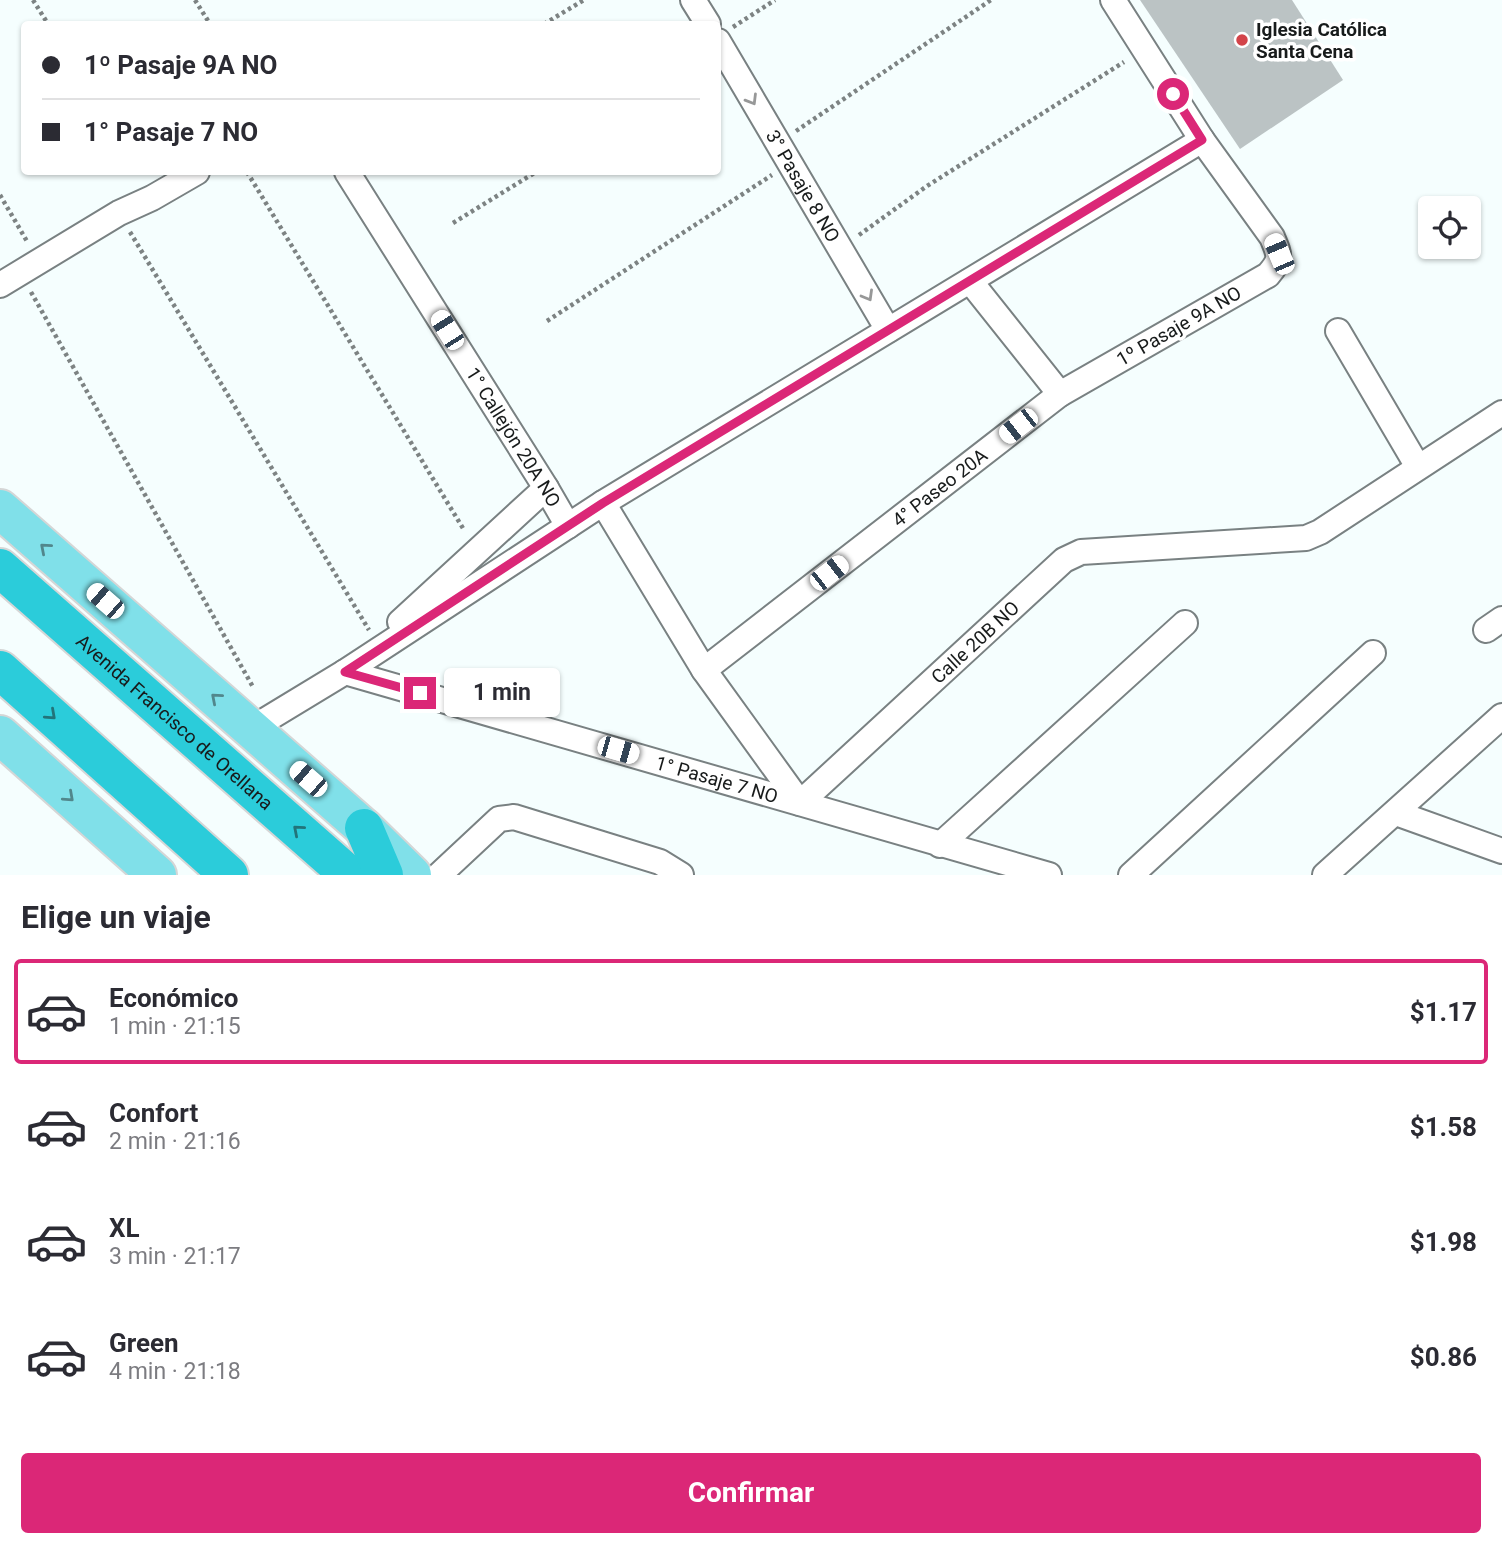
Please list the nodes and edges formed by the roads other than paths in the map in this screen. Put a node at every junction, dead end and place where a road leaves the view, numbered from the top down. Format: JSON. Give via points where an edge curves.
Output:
{"nodes":[{"id":1,"x":693,"y":0,"type":"edge"},
{"id":2,"x":1113,"y":0,"type":"edge"},
{"id":3,"x":709,"y":21,"type":"edge"},
{"id":4,"x":721,"y":38,"type":"edge"},
{"id":5,"x":1202,"y":140,"type":"junction"},
{"id":6,"x":192,"y":175,"type":"edge"},
{"id":7,"x":349,"y":175,"type":"edge"},
{"id":8,"x":20,"y":273,"type":"edge"},
{"id":9,"x":970,"y":281,"type":"junction"},
{"id":10,"x":888,"y":330,"type":"junction"},
{"id":11,"x":1338,"y":331,"type":"dead end"},
{"id":12,"x":1060,"y":394,"type":"junction"},
{"id":13,"x":1502,"y":413,"type":"edge"},
{"id":14,"x":1418,"y":467,"type":"junction"},
{"id":15,"x":546,"y":488,"type":"junction"},
{"id":16,"x":603,"y":503,"type":"junction"},
{"id":17,"x":0,"y":509,"type":"edge"},
{"id":18,"x":568,"y":526,"type":"junction"},
{"id":19,"x":0,"y":568,"type":"edge"},
{"id":20,"x":1185,"y":623,"type":"dead end"},
{"id":21,"x":1373,"y":653,"type":"dead end"},
{"id":22,"x":0,"y":670,"type":"edge"},
{"id":23,"x":704,"y":670,"type":"junction"},
{"id":24,"x":345,"y":672,"type":"junction"},
{"id":25,"x":1502,"y":716,"type":"edge"},
{"id":26,"x":260,"y":724,"type":"junction"},
{"id":27,"x":0,"y":735,"type":"edge"},
{"id":28,"x":800,"y":803,"type":"junction"},
{"id":29,"x":1396,"y":813,"type":"junction"},
{"id":30,"x":364,"y":828,"type":"junction"},
{"id":31,"x":940,"y":845,"type":"junction"},
{"id":32,"x":1502,"y":851,"type":"edge"},
{"id":33,"x":157,"y":875,"type":"edge"},
{"id":34,"x":229,"y":875,"type":"edge"},
{"id":35,"x":349,"y":875,"type":"edge"},
{"id":36,"x":384,"y":875,"type":"edge"},
{"id":37,"x":412,"y":875,"type":"edge"},
{"id":38,"x":439,"y":875,"type":"edge"},
{"id":39,"x":681,"y":875,"type":"edge"},
{"id":40,"x":1049,"y":875,"type":"edge"},
{"id":41,"x":1131,"y":875,"type":"edge"},
{"id":42,"x":1325,"y":875,"type":"edge"}],
"edges":[{"from":1,"to":3,"type":"street","name":"3° Pasaje 8 NO"},
{"from":2,"to":5,"type":"street","name":"1º Pasaje 9A NO"},
{"from":4,"to":10,"type":"street","name":"3° Pasaje 8 NO","one_way":true},
{"from":5,"to":9,"type":"street"},
{"from":5,"to":12,"type":"street","name":"1º Pasaje 9A NO","via":[[1272,237],[1278,264],[1268,275]]},
{"from":6,"to":8,"type":"street"},
{"from":7,"to":15,"type":"street","name":"1° Callejón 20A NO"},
{"from":9,"to":10,"type":"street"},
{"from":9,"to":12,"type":"street"},
{"from":10,"to":16,"type":"street"},
{"from":11,"to":14,"type":"street"},
{"from":12,"to":23,"type":"street","name":"4° Paseo 20A"},
{"from":13,"to":14,"type":"street","name":"Calle 20B NO"},
{"from":14,"to":28,"type":"street","name":"Calle 20B NO","via":[[1306,538],[1081,552],[1064,560]]},
{"from":15,"to":18,"type":"street","name":"1° Callejón 20A NO"},
{"from":15,"to":24,"type":"street"},
{"from":16,"to":18,"type":"street"},
{"from":16,"to":23,"type":"street"},
{"from":26,"to":17,"type":"main road","one_way":true},
{"from":18,"to":24,"type":"street"},
{"from":35,"to":19,"type":"highway","name":"Avenida Francisco de Orellana","one_way":true},
{"from":20,"to":31,"type":"street"},
{"from":21,"to":41,"type":"street"},
{"from":22,"to":34,"type":"highway","one_way":true},
{"from":23,"to":28,"type":"street"},
{"from":24,"to":26,"type":"street"},
{"from":24,"to":28,"type":"street","name":"1° Pasaje 7 NO"},
{"from":25,"to":29,"type":"street"},
{"from":26,"to":30,"type":"main road"},
{"from":27,"to":33,"type":"main road","one_way":true},
{"from":28,"to":31,"type":"street","name":"1° Pasaje 7 NO"},
{"from":29,"to":32,"type":"street"},
{"from":29,"to":42,"type":"street"},
{"from":30,"to":36,"type":"highway"},
{"from":30,"to":37,"type":"main road"},
{"from":31,"to":40,"type":"street","name":"1° Pasaje 7 NO"},
{"from":38,"to":39,"type":"street","via":[[499,819],[513,817],[660,862]]}]}
